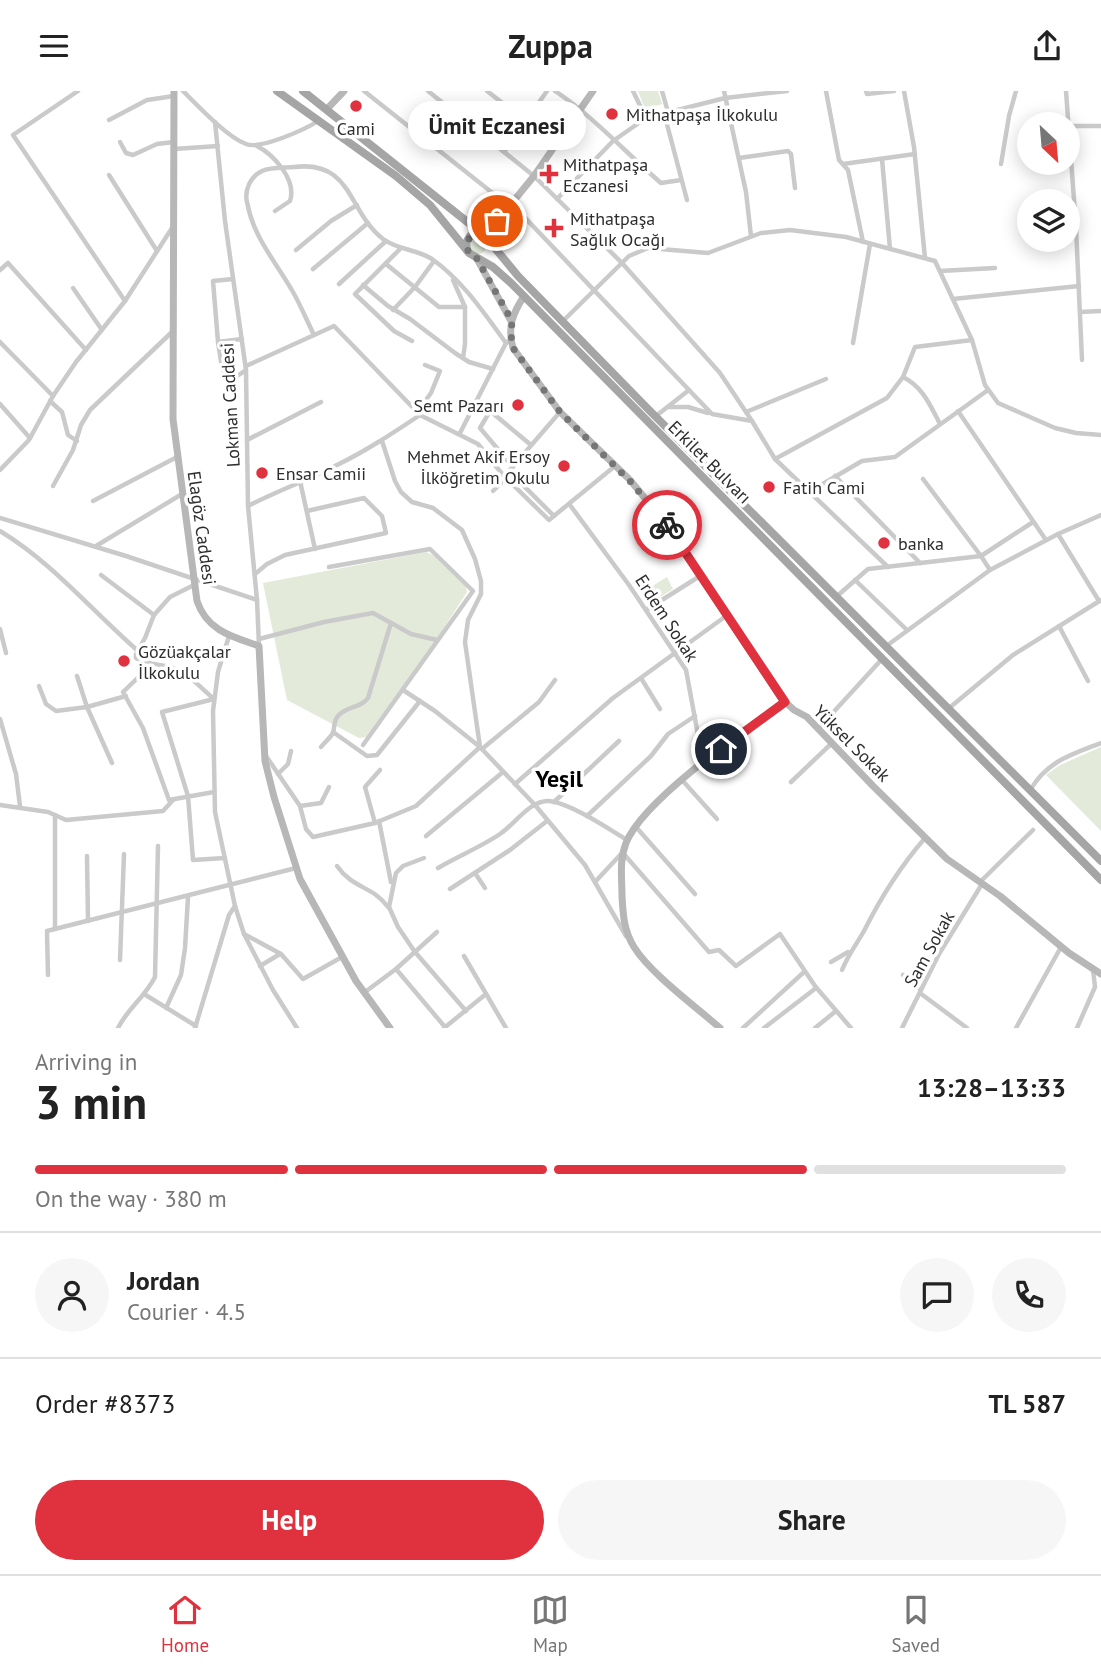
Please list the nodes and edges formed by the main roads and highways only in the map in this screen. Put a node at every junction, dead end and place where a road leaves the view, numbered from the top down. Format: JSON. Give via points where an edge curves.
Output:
{"nodes":[{"id":1,"x":277,"y":91,"type":"edge"},
{"id":2,"x":303,"y":91,"type":"edge"},
{"id":3,"x":463,"y":220,"type":"junction"},
{"id":4,"x":450,"y":230,"type":"junction"},
{"id":5,"x":485,"y":237,"type":"junction"},
{"id":6,"x":467,"y":250,"type":"junction"},
{"id":7,"x":476,"y":257,"type":"junction"},
{"id":8,"x":1101,"y":861,"type":"edge"},
{"id":9,"x":1101,"y":880,"type":"edge"}],
"edges":[{"from":1,"to":4,"type":"main road","name":"Erkilet Bulvarı","via":[[396,176],[430,205]]},
{"from":2,"to":3,"type":"main road","name":"Erkilet Bulvarı"},
{"from":3,"to":4,"type":"main road","via":[[462,229]]},
{"from":3,"to":5,"type":"main road","name":"Erkilet Bulvarı"},
{"from":4,"to":6,"type":"main road","name":"Erkilet Bulvarı"},
{"from":5,"to":6,"type":"main road","via":[[474,234]]},
{"from":5,"to":7,"type":"main road","via":[[486,253]]},
{"from":5,"to":8,"type":"main road","name":"Erkilet Bulvarı","via":[[655,416]]},
{"from":6,"to":7,"type":"main road","name":"Erkilet Bulvarı"},
{"from":7,"to":9,"type":"main road","name":"Erkilet Bulvarı","via":[[511,283]]}]}
